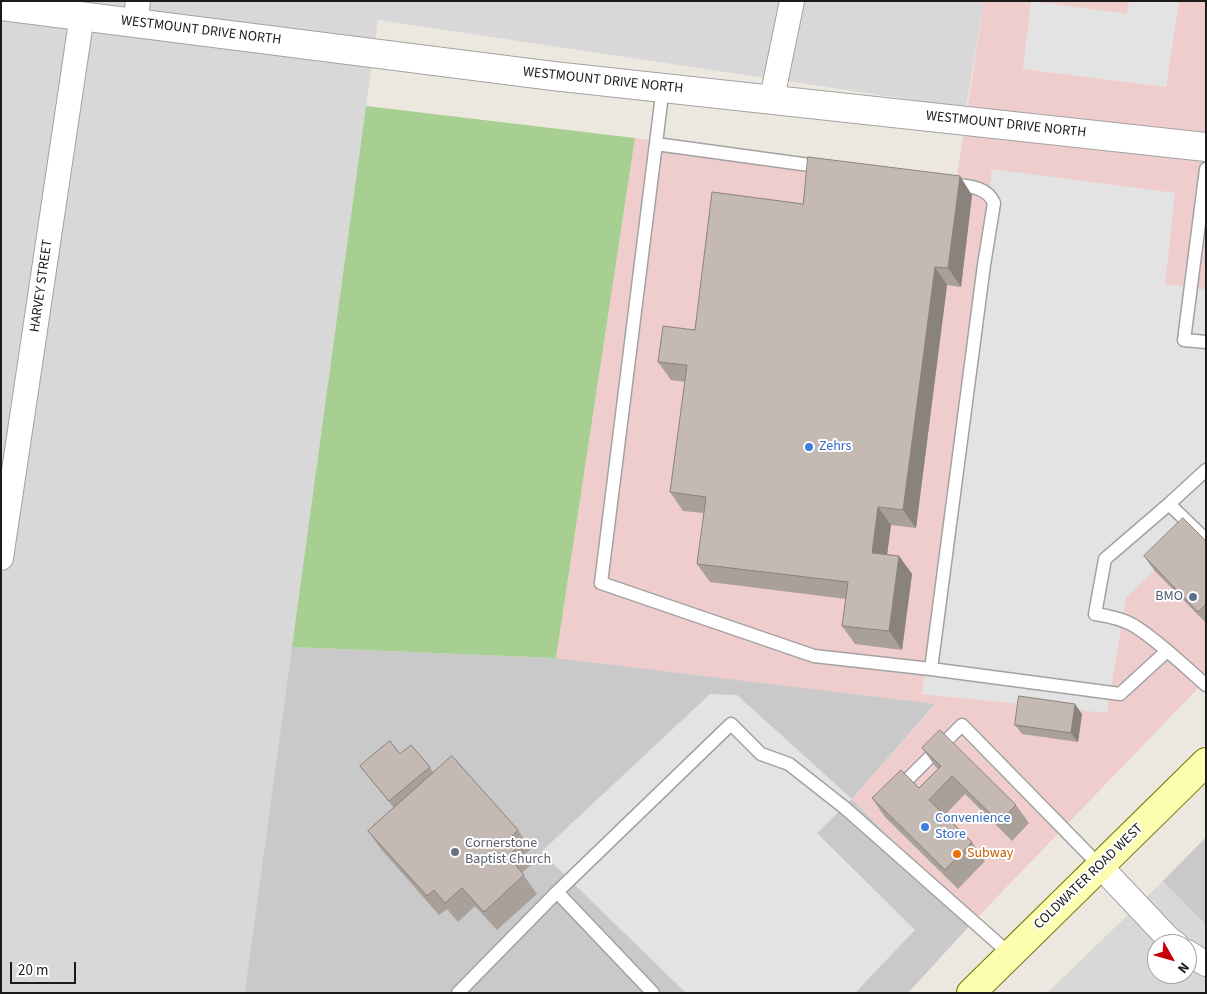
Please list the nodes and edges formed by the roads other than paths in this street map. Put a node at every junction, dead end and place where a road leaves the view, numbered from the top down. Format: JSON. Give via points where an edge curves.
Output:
{"nodes":[{"id":1,"x":792,"y":1,"type":"edge"},
{"id":2,"x":1,"y":6,"type":"edge"},
{"id":3,"x":137,"y":12,"type":"edge"},
{"id":4,"x":82,"y":15,"type":"junction"},
{"id":5,"x":663,"y":87,"type":"junction"},
{"id":6,"x":772,"y":98,"type":"junction"},
{"id":7,"x":656,"y":144,"type":"junction"},
{"id":8,"x":1206,"y":147,"type":"edge"},
{"id":9,"x":838,"y":169,"type":"edge"},
{"id":10,"x":1206,"y":169,"type":"edge"},
{"id":11,"x":934,"y":182,"type":"edge"},
{"id":12,"x":1206,"y":342,"type":"edge"},
{"id":13,"x":1206,"y":470,"type":"edge"},
{"id":14,"x":1170,"y":504,"type":"junction"},
{"id":15,"x":1206,"y":540,"type":"edge"},
{"id":16,"x":1,"y":558,"type":"edge"},
{"id":17,"x":1167,"y":651,"type":"junction"},
{"id":18,"x":931,"y":669,"type":"junction"},
{"id":19,"x":1206,"y":685,"type":"edge"},
{"id":20,"x":1206,"y":762,"type":"edge"},
{"id":21,"x":904,"y":783,"type":"edge"},
{"id":22,"x":1100,"y":866,"type":"junction"},
{"id":23,"x":557,"y":892,"type":"junction"},
{"id":24,"x":1164,"y":934,"type":"edge"},
{"id":25,"x":1010,"y":954,"type":"junction"},
{"id":26,"x":458,"y":993,"type":"edge"},
{"id":27,"x":653,"y":993,"type":"edge"},
{"id":28,"x":971,"y":993,"type":"edge"}],
"edges":[{"from":1,"to":6,"type":"street"},
{"from":2,"to":4,"type":"street","name":"WESTMOUNT DRIVE NORTH"},
{"from":3,"to":4,"type":"street","name":"WESTMOUNT DRIVE NORTH"},
{"from":3,"to":5,"type":"street","name":"WESTMOUNT DRIVE NORTH","via":[[553,76]]},
{"from":4,"to":16,"type":"street","name":"HARVEY STREET"},
{"from":5,"to":6,"type":"street","name":"WESTMOUNT DRIVE NORTH"},
{"from":5,"to":7,"type":"lane"},
{"from":6,"to":8,"type":"street","name":"WESTMOUNT DRIVE NORTH"},
{"from":7,"to":9,"type":"lane"},
{"from":7,"to":18,"type":"lane","via":[[601,583],[814,656]]},
{"from":10,"to":12,"type":"lane","via":[[1184,340]]},
{"from":11,"to":18,"type":"lane","via":[[985,191],[994,203]]},
{"from":13,"to":14,"type":"lane"},
{"from":14,"to":15,"type":"lane"},
{"from":14,"to":17,"type":"lane","via":[[1105,559],[1095,614],[1113,617],[1136,627]]},
{"from":17,"to":18,"type":"lane","via":[[1120,694]]},
{"from":17,"to":19,"type":"lane"},
{"from":20,"to":22,"type":"main road","name":"COLDWATER ROAD WEST"},
{"from":21,"to":22,"type":"lane","via":[[962,725]]},
{"from":22,"to":24,"type":"street"},
{"from":22,"to":25,"type":"main road","name":"COLDWATER ROAD WEST"},
{"from":23,"to":25,"type":"lane","via":[[731,724],[760,754],[789,764],[845,808]]},
{"from":23,"to":26,"type":"lane"},
{"from":23,"to":27,"type":"lane"},
{"from":25,"to":28,"type":"main road","name":"COLDWATER ROAD WEST"}]}
